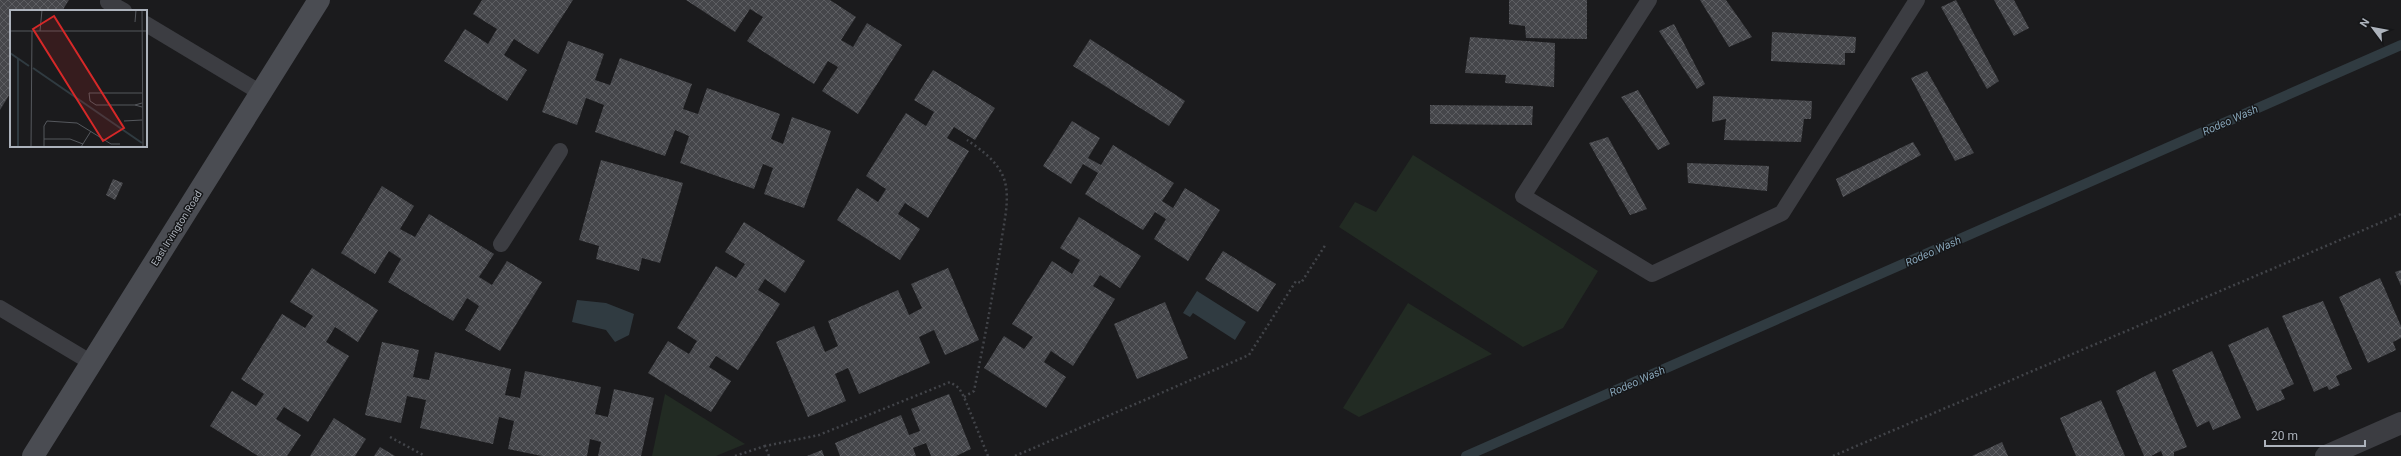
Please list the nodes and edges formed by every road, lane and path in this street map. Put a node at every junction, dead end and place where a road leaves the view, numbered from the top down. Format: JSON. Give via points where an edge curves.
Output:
{"nodes":[{"id":1,"x":319,"y":0,"type":"edge"},
{"id":2,"x":1649,"y":0,"type":"edge"},
{"id":3,"x":1917,"y":0,"type":"edge"},
{"id":4,"x":108,"y":2,"type":"dead end"},
{"id":5,"x":122,"y":10,"type":"edge"},
{"id":6,"x":147,"y":25,"type":"edge"},
{"id":7,"x":261,"y":93,"type":"junction"},
{"id":8,"x":967,"y":140,"type":"dead end"},
{"id":9,"x":560,"y":151,"type":"dead end"},
{"id":10,"x":2401,"y":214,"type":"edge"},
{"id":11,"x":501,"y":244,"type":"dead end"},
{"id":12,"x":1326,"y":244,"type":"dead end"},
{"id":13,"x":0,"y":308,"type":"edge"},
{"id":14,"x":92,"y":363,"type":"junction"},
{"id":15,"x":964,"y":397,"type":"junction"},
{"id":16,"x":2401,"y":423,"type":"edge"},
{"id":17,"x":390,"y":437,"type":"dead end"},
{"id":18,"x":765,"y":446,"type":"junction"},
{"id":19,"x":33,"y":456,"type":"edge"},
{"id":20,"x":426,"y":456,"type":"edge"},
{"id":21,"x":735,"y":456,"type":"edge"},
{"id":22,"x":769,"y":456,"type":"edge"},
{"id":23,"x":988,"y":456,"type":"edge"},
{"id":24,"x":1015,"y":456,"type":"edge"},
{"id":25,"x":1833,"y":456,"type":"edge"},
{"id":26,"x":2326,"y":456,"type":"edge"}],
"edges":[{"from":1,"to":7,"type":"main road","name":"East Irvington Road"},
{"from":2,"to":3,"type":"lane","via":[[1523,196],[1652,274],[1782,213]]},
{"from":4,"to":5,"type":"lane"},
{"from":6,"to":7,"type":"lane"},
{"from":7,"to":14,"type":"main road","name":"East Irvington Road"},
{"from":8,"to":15,"type":"path","via":[[991,158],[1003,176],[1007,188],[989,320],[974,391]]},
{"from":9,"to":11,"type":"lane"},
{"from":10,"to":25,"type":"path"},
{"from":12,"to":24,"type":"path","via":[[1301,284],[1296,281],[1249,355]]},
{"from":13,"to":14,"type":"lane"},
{"from":14,"to":19,"type":"main road","name":"East Irvington Road"},
{"from":15,"to":18,"type":"path","via":[[959,388],[950,382],[819,435]]},
{"from":15,"to":23,"type":"path"},
{"from":16,"to":26,"type":"street"},
{"from":17,"to":20,"type":"path"},
{"from":18,"to":21,"type":"path"},
{"from":18,"to":22,"type":"path"}]}
